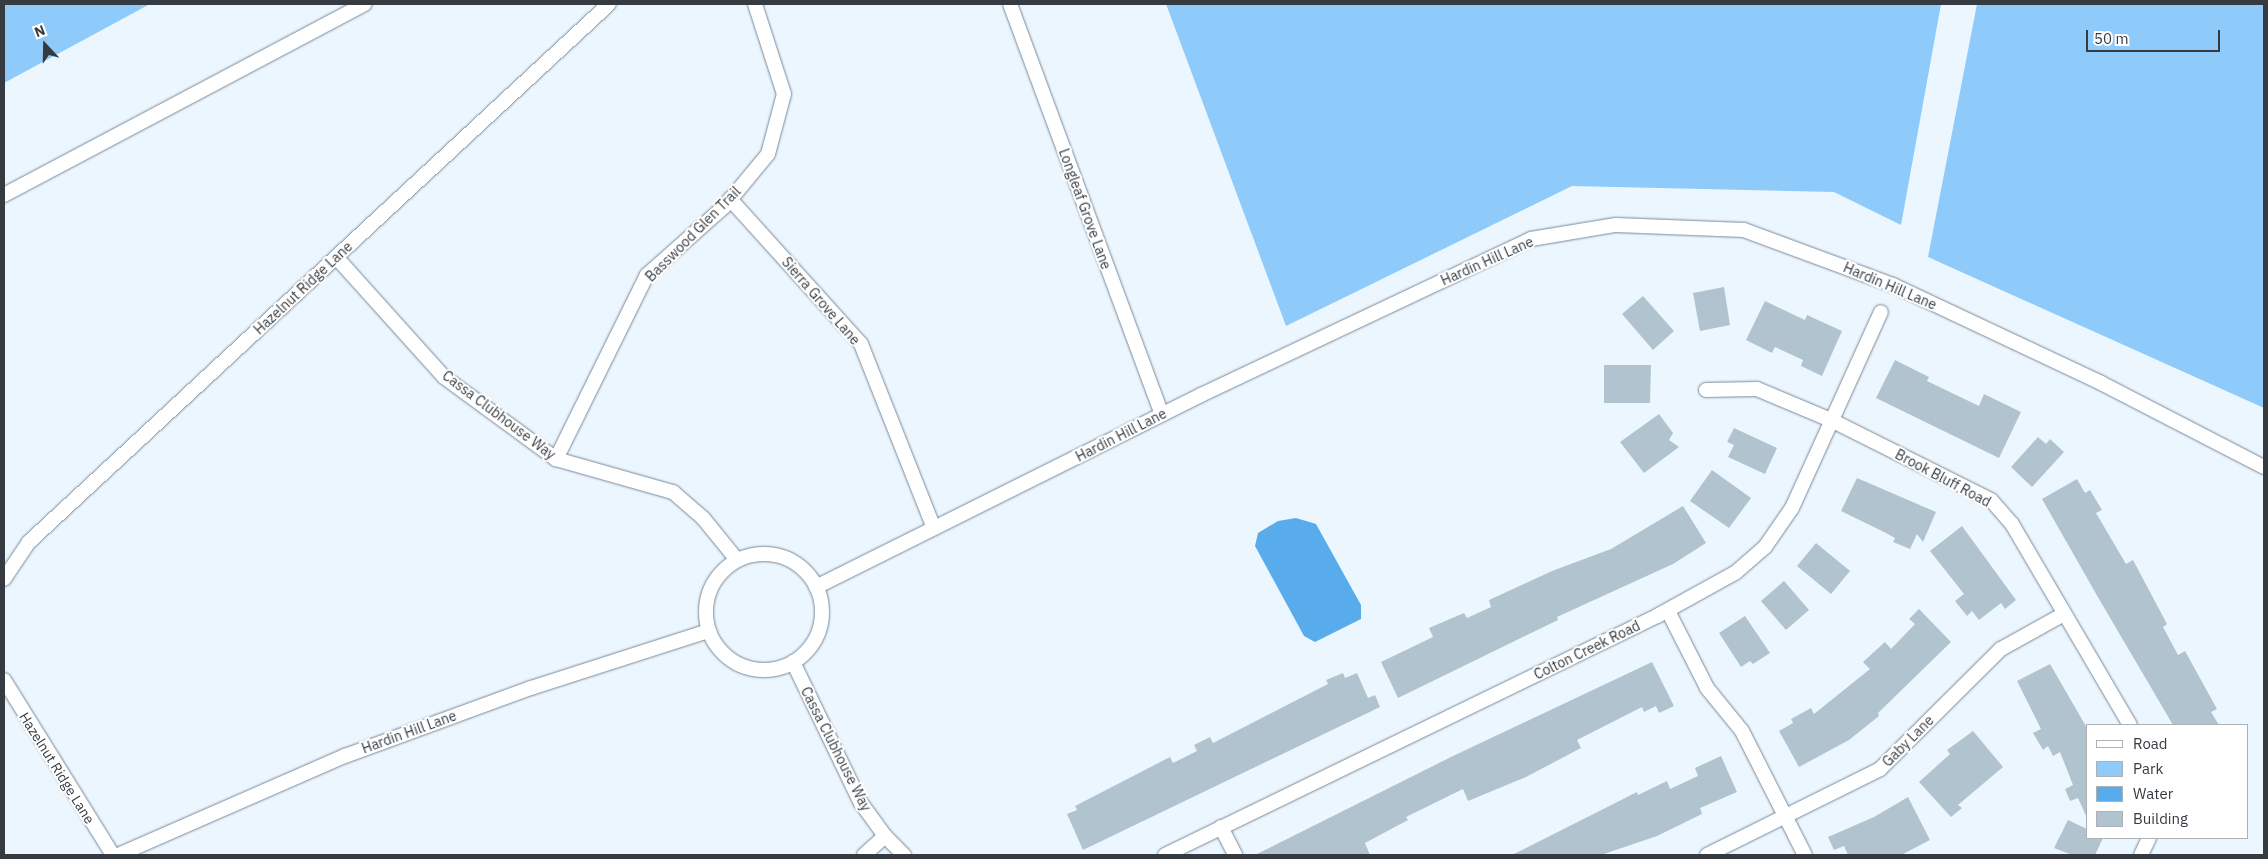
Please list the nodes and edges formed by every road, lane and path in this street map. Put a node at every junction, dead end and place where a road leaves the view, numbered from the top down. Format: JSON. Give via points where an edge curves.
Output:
{"nodes":[{"id":1,"x":365,"y":4,"type":"edge"},
{"id":2,"x":609,"y":4,"type":"edge"},
{"id":3,"x":755,"y":4,"type":"edge"},
{"id":4,"x":1010,"y":4,"type":"edge"},
{"id":5,"x":4,"y":195,"type":"edge"},
{"id":6,"x":730,"y":199,"type":"junction"},
{"id":7,"x":336,"y":257,"type":"junction"},
{"id":8,"x":1881,"y":312,"type":"dead end"},
{"id":9,"x":1706,"y":390,"type":"dead end"},
{"id":10,"x":1162,"y":414,"type":"junction"},
{"id":11,"x":1833,"y":421,"type":"junction"},
{"id":12,"x":556,"y":459,"type":"junction"},
{"id":13,"x":2264,"y":468,"type":"edge"},
{"id":14,"x":934,"y":528,"type":"junction"},
{"id":15,"x":737,"y":560,"type":"junction"},
{"id":16,"x":4,"y":579,"type":"edge"},
{"id":17,"x":816,"y":587,"type":"junction"},
{"id":18,"x":1668,"y":611,"type":"junction"},
{"id":19,"x":2064,"y":614,"type":"junction"},
{"id":20,"x":709,"y":631,"type":"junction"},
{"id":21,"x":793,"y":662,"type":"junction"},
{"id":22,"x":4,"y":680,"type":"edge"},
{"id":23,"x":2129,"y":724,"type":"edge"},
{"id":24,"x":1786,"y":817,"type":"junction"},
{"id":25,"x":1221,"y":827,"type":"junction"},
{"id":26,"x":885,"y":836,"type":"junction"},
{"id":27,"x":2149,"y":839,"type":"edge"},
{"id":28,"x":112,"y":855,"type":"edge"},
{"id":29,"x":118,"y":855,"type":"edge"},
{"id":30,"x":864,"y":855,"type":"edge"},
{"id":31,"x":904,"y":855,"type":"edge"},
{"id":32,"x":1165,"y":855,"type":"edge"},
{"id":33,"x":1235,"y":855,"type":"edge"},
{"id":34,"x":1708,"y":855,"type":"edge"},
{"id":35,"x":1805,"y":855,"type":"edge"},
{"id":36,"x":2141,"y":855,"type":"edge"}],
"edges":[{"from":1,"to":5,"type":"street"},
{"from":2,"to":7,"type":"street","name":"Hazelnut Ridge Lane"},
{"from":3,"to":6,"type":"street","name":"Basswood Glen Trail","via":[[784,94],[768,154]]},
{"from":4,"to":10,"type":"street","name":"Longleaf Grove Lane"},
{"from":6,"to":12,"type":"street","name":"Basswood Glen Trail","via":[[647,275]]},
{"from":6,"to":14,"type":"street","name":"Sierra Grove Lane","via":[[861,344]]},
{"from":7,"to":12,"type":"street","name":"Cassa Clubhouse Way","via":[[444,377]]},
{"from":7,"to":16,"type":"street","name":"Hazelnut Ridge Lane","via":[[29,542]]},
{"from":8,"to":11,"type":"street","name":"Colton Creek Road"},
{"from":9,"to":11,"type":"street","name":"Brook Bluff Road","via":[[1757,388]]},
{"from":10,"to":13,"type":"street","name":"Hardin Hill Lane","via":[[1531,239],[1616,225],[1744,230],[1893,285],[2101,383]]},
{"from":10,"to":14,"type":"street","name":"Hardin Hill Lane"},
{"from":11,"to":18,"type":"street","name":"Colton Creek Road","via":[[1792,508],[1766,546],[1735,573]]},
{"from":11,"to":19,"type":"street","name":"Brook Bluff Road","via":[[1991,500],[2012,524]]},
{"from":12,"to":15,"type":"street","name":"Cassa Clubhouse Way","via":[[672,492],[704,518]]},
{"from":14,"to":17,"type":"street","name":"Hardin Hill Lane"},
{"from":15,"to":17,"type":"street","via":[[755,554],[791,560],[806,572]]},
{"from":15,"to":20,"type":"street","via":[[724,570],[707,598]]},
{"from":17,"to":21,"type":"street","via":[[822,603],[822,621],[816,637]]},
{"from":18,"to":24,"type":"street","via":[[1707,688],[1742,731]]},
{"from":18,"to":25,"type":"street","name":"Colton Creek Road"},
{"from":19,"to":23,"type":"street","name":"Brook Bluff Road"},
{"from":19,"to":24,"type":"street","name":"Gaby Lane","via":[[2001,649],[1880,769]]},
{"from":20,"to":21,"type":"street","via":[[728,658],[744,666],[769,669]]},
{"from":20,"to":29,"type":"street","name":"Hardin Hill Lane","via":[[531,688],[345,756]]},
{"from":21,"to":26,"type":"street","name":"Cassa Clubhouse Way","via":[[861,803]]},
{"from":22,"to":28,"type":"street","name":"Hazelnut Ridge Lane"},
{"from":24,"to":34,"type":"street","name":"Gaby Lane"},
{"from":24,"to":35,"type":"street"},
{"from":25,"to":32,"type":"street","name":"Colton Creek Road"},
{"from":25,"to":33,"type":"street"},
{"from":26,"to":30,"type":"street"},
{"from":26,"to":31,"type":"street","name":"Cassa Clubhouse Way"},
{"from":27,"to":36,"type":"street"}]}
